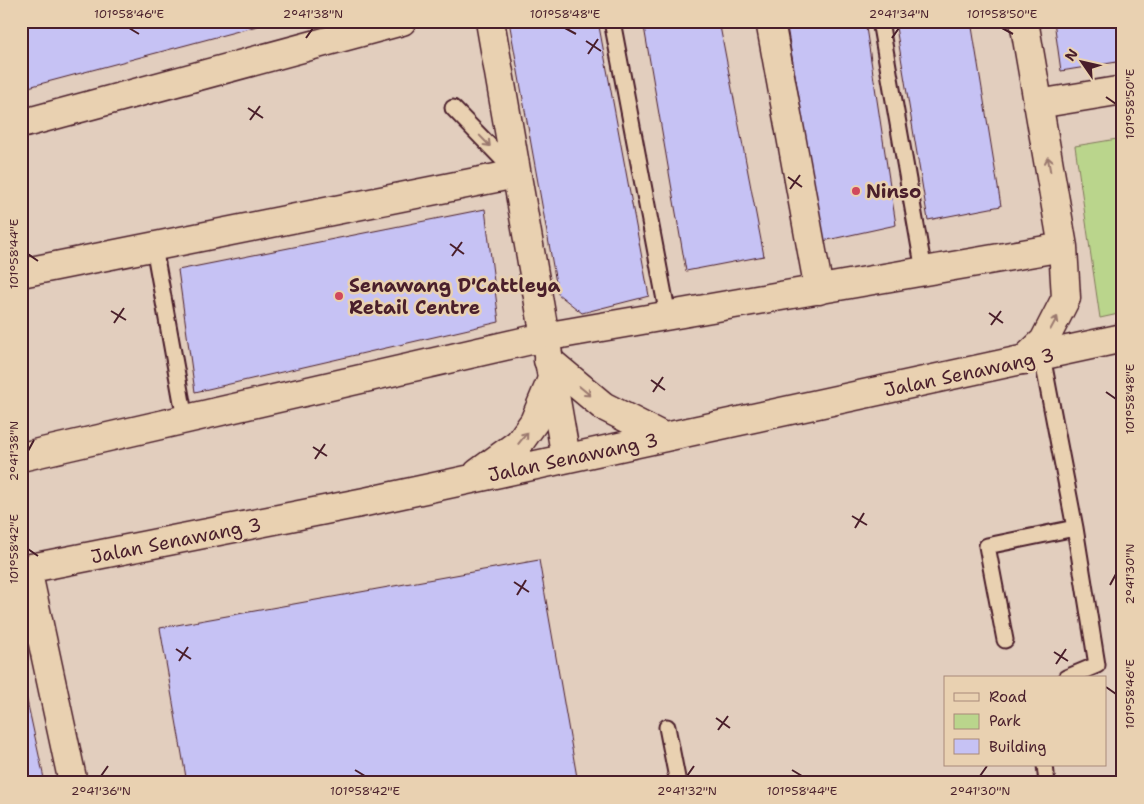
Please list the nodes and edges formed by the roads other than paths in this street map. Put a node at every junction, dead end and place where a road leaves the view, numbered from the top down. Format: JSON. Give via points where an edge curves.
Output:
{"nodes":[{"id":1,"x":402,"y":21,"type":"edge"},
{"id":2,"x":490,"y":21,"type":"edge"},
{"id":3,"x":612,"y":21,"type":"edge"},
{"id":4,"x":770,"y":21,"type":"edge"},
{"id":5,"x":880,"y":21,"type":"edge"},
{"id":6,"x":1024,"y":21,"type":"edge"},
{"id":7,"x":1123,"y":90,"type":"edge"},
{"id":8,"x":1038,"y":104,"type":"junction"},
{"id":9,"x":453,"y":108,"type":"dead end"},
{"id":10,"x":21,"y":124,"type":"edge"},
{"id":11,"x":516,"y":174,"type":"junction"},
{"id":12,"x":154,"y":247,"type":"junction"},
{"id":13,"x":1063,"y":247,"type":"junction"},
{"id":14,"x":924,"y":271,"type":"junction"},
{"id":15,"x":21,"y":273,"type":"edge"},
{"id":16,"x":819,"y":290,"type":"junction"},
{"id":17,"x":668,"y":316,"type":"junction"},
{"id":18,"x":1123,"y":338,"type":"edge"},
{"id":19,"x":1033,"y":358,"type":"junction"},
{"id":20,"x":548,"y":359,"type":"junction"},
{"id":21,"x":185,"y":419,"type":"junction"},
{"id":22,"x":664,"y":437,"type":"junction"},
{"id":23,"x":21,"y":457,"type":"edge"},
{"id":24,"x":566,"y":458,"type":"junction"},
{"id":25,"x":471,"y":479,"type":"junction"},
{"id":26,"x":1075,"y":528,"type":"junction"},
{"id":27,"x":24,"y":570,"type":"edge"},
{"id":28,"x":1005,"y":640,"type":"dead end"},
{"id":29,"x":1070,"y":676,"type":"edge"},
{"id":30,"x":667,"y":728,"type":"dead end"},
{"id":31,"x":1045,"y":766,"type":"edge"},
{"id":32,"x":73,"y":783,"type":"edge"},
{"id":33,"x":678,"y":783,"type":"edge"},
{"id":34,"x":1047,"y":783,"type":"edge"}],
"edges":[{"from":1,"to":10,"type":"street"},
{"from":2,"to":11,"type":"street"},
{"from":3,"to":17,"type":"lane"},
{"from":4,"to":16,"type":"street"},
{"from":5,"to":14,"type":"lane"},
{"from":6,"to":8,"type":"street"},
{"from":7,"to":8,"type":"street"},
{"from":13,"to":8,"type":"street","one_way":true},
{"from":9,"to":11,"type":"lane","one_way":true},
{"from":11,"to":12,"type":"street"},
{"from":11,"to":20,"type":"street"},
{"from":12,"to":15,"type":"street"},
{"from":12,"to":21,"type":"lane"},
{"from":13,"to":14,"type":"street"},
{"from":19,"to":13,"type":"street","one_way":true,"via":[[1066,298]]},
{"from":14,"to":16,"type":"street"},
{"from":16,"to":17,"type":"street"},
{"from":17,"to":20,"type":"street"},
{"from":18,"to":19,"type":"street","name":"Jalan Senawang 3"},
{"from":19,"to":22,"type":"street","name":"Jalan Senawang 3"},
{"from":19,"to":26,"type":"lane"},
{"from":20,"to":21,"type":"street"},
{"from":20,"to":22,"type":"street","one_way":true,"via":[[603,406]]},
{"from":20,"to":24,"type":"street"},
{"from":25,"to":20,"type":"street","one_way":true,"via":[[519,443],[534,422]]},
{"from":21,"to":23,"type":"street"},
{"from":22,"to":24,"type":"street","name":"Jalan Senawang 3"},
{"from":24,"to":25,"type":"street","name":"Jalan Senawang 3"},
{"from":25,"to":27,"type":"street","name":"Jalan Senawang 3"},
{"from":26,"to":28,"type":"lane","via":[[987,546]]},
{"from":26,"to":29,"type":"lane","via":[[1097,664]]},
{"from":27,"to":32,"type":"street"},
{"from":30,"to":33,"type":"lane"},
{"from":31,"to":34,"type":"lane"}]}
